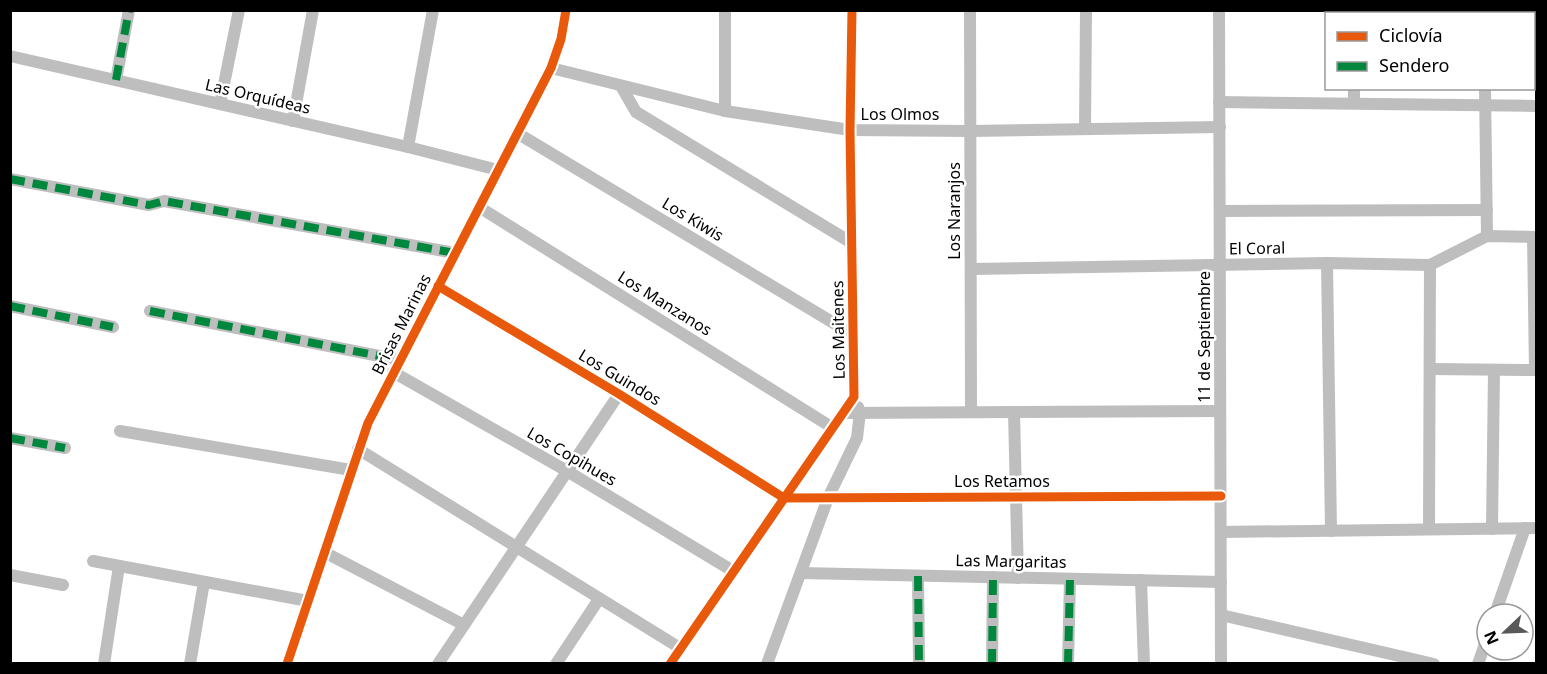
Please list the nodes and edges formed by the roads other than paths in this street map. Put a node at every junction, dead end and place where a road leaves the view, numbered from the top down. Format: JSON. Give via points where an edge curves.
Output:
{"nodes":[{"id":1,"x":129,"y":10,"type":"edge"},
{"id":2,"x":239,"y":10,"type":"edge"},
{"id":3,"x":313,"y":10,"type":"edge"},
{"id":4,"x":433,"y":10,"type":"edge"},
{"id":5,"x":566,"y":10,"type":"edge"},
{"id":6,"x":725,"y":10,"type":"edge"},
{"id":7,"x":852,"y":10,"type":"edge"},
{"id":8,"x":970,"y":10,"type":"edge"},
{"id":9,"x":1086,"y":10,"type":"edge"},
{"id":10,"x":1219,"y":10,"type":"edge"},
{"id":11,"x":10,"y":56,"type":"edge"},
{"id":12,"x":551,"y":68,"type":"junction"},
{"id":13,"x":116,"y":80,"type":"junction"},
{"id":14,"x":621,"y":86,"type":"junction"},
{"id":15,"x":1353,"y":90,"type":"edge"},
{"id":16,"x":1485,"y":90,"type":"edge"},
{"id":17,"x":1219,"y":102,"type":"junction"},
{"id":18,"x":220,"y":104,"type":"junction"},
{"id":19,"x":1354,"y":104,"type":"junction"},
{"id":20,"x":1486,"y":105,"type":"junction"},
{"id":21,"x":1536,"y":106,"type":"edge"},
{"id":22,"x":724,"y":111,"type":"junction"},
{"id":23,"x":293,"y":121,"type":"junction"},
{"id":24,"x":1220,"y":128,"type":"junction"},
{"id":25,"x":1085,"y":129,"type":"junction"},
{"id":26,"x":850,"y":130,"type":"junction"},
{"id":27,"x":970,"y":131,"type":"junction"},
{"id":28,"x":518,"y":133,"type":"junction"},
{"id":29,"x":408,"y":147,"type":"junction"},
{"id":30,"x":498,"y":171,"type":"junction"},
{"id":31,"x":10,"y":179,"type":"edge"},
{"id":32,"x":479,"y":207,"type":"junction"},
{"id":33,"x":1487,"y":210,"type":"junction"},
{"id":34,"x":1220,"y":211,"type":"junction"},
{"id":35,"x":1487,"y":236,"type":"junction"},
{"id":36,"x":1535,"y":237,"type":"edge"},
{"id":37,"x":852,"y":243,"type":"junction"},
{"id":38,"x":455,"y":253,"type":"junction"},
{"id":39,"x":1327,"y":263,"type":"junction"},
{"id":40,"x":1220,"y":266,"type":"junction"},
{"id":41,"x":1430,"y":266,"type":"junction"},
{"id":42,"x":970,"y":269,"type":"junction"},
{"id":43,"x":438,"y":286,"type":"junction"},
{"id":44,"x":10,"y":306,"type":"edge"},
{"id":45,"x":150,"y":311,"type":"dead end"},
{"id":46,"x":113,"y":327,"type":"dead end"},
{"id":47,"x":852,"y":334,"type":"junction"},
{"id":48,"x":400,"y":360,"type":"junction"},
{"id":49,"x":1430,"y":369,"type":"junction"},
{"id":50,"x":1494,"y":370,"type":"junction"},
{"id":51,"x":1536,"y":370,"type":"edge"},
{"id":52,"x":393,"y":372,"type":"junction"},
{"id":53,"x":619,"y":394,"type":"junction"},
{"id":54,"x":854,"y":398,"type":"junction"},
{"id":55,"x":1220,"y":411,"type":"junction"},
{"id":56,"x":860,"y":412,"type":"junction"},
{"id":57,"x":971,"y":412,"type":"junction"},
{"id":58,"x":1014,"y":412,"type":"junction"},
{"id":59,"x":843,"y":413,"type":"junction"},
{"id":60,"x":833,"y":428,"type":"junction"},
{"id":61,"x":120,"y":431,"type":"dead end"},
{"id":62,"x":10,"y":438,"type":"edge"},
{"id":63,"x":65,"y":448,"type":"dead end"},
{"id":64,"x":358,"y":449,"type":"junction"},
{"id":65,"x":351,"y":470,"type":"junction"},
{"id":66,"x":567,"y":471,"type":"junction"},
{"id":67,"x":1221,"y":495,"type":"junction"},
{"id":68,"x":1016,"y":496,"type":"junction"},
{"id":69,"x":784,"y":498,"type":"junction"},
{"id":70,"x":828,"y":498,"type":"junction"},
{"id":71,"x":1531,"y":528,"type":"edge"},
{"id":72,"x":1429,"y":529,"type":"junction"},
{"id":73,"x":1492,"y":529,"type":"junction"},
{"id":74,"x":1331,"y":531,"type":"junction"},
{"id":75,"x":1221,"y":532,"type":"junction"},
{"id":76,"x":516,"y":547,"type":"junction"},
{"id":77,"x":324,"y":552,"type":"junction"},
{"id":78,"x":93,"y":561,"type":"dead end"},
{"id":79,"x":119,"y":566,"type":"junction"},
{"id":80,"x":733,"y":571,"type":"junction"},
{"id":81,"x":801,"y":573,"type":"junction"},
{"id":82,"x":10,"y":575,"type":"edge"},
{"id":83,"x":918,"y":576,"type":"junction"},
{"id":84,"x":993,"y":577,"type":"junction"},
{"id":85,"x":1018,"y":578,"type":"junction"},
{"id":86,"x":1070,"y":579,"type":"junction"},
{"id":87,"x":1141,"y":580,"type":"junction"},
{"id":88,"x":204,"y":582,"type":"junction"},
{"id":89,"x":1221,"y":582,"type":"junction"},
{"id":90,"x":63,"y":585,"type":"dead end"},
{"id":91,"x":599,"y":599,"type":"junction"},
{"id":92,"x":308,"y":601,"type":"junction"},
{"id":93,"x":1500,"y":602,"type":"edge"},
{"id":94,"x":1221,"y":615,"type":"junction"},
{"id":95,"x":464,"y":625,"type":"junction"},
{"id":96,"x":680,"y":648,"type":"junction"},
{"id":97,"x":104,"y":663,"type":"edge"},
{"id":98,"x":190,"y":663,"type":"edge"},
{"id":99,"x":287,"y":663,"type":"edge"},
{"id":100,"x":438,"y":663,"type":"edge"},
{"id":101,"x":556,"y":663,"type":"edge"},
{"id":102,"x":670,"y":663,"type":"edge"},
{"id":103,"x":767,"y":663,"type":"edge"},
{"id":104,"x":920,"y":663,"type":"edge"},
{"id":105,"x":992,"y":663,"type":"edge"},
{"id":106,"x":1068,"y":663,"type":"edge"},
{"id":107,"x":1144,"y":663,"type":"edge"},
{"id":108,"x":1221,"y":663,"type":"edge"},
{"id":109,"x":1434,"y":663,"type":"edge"}],
"edges":[{"from":1,"to":13,"type":"street"},
{"from":2,"to":18,"type":"street"},
{"from":3,"to":23,"type":"street"},
{"from":4,"to":29,"type":"street"},
{"from":5,"to":12,"type":"street","name":"Brisas Marinas"},
{"from":6,"to":22,"type":"street"},
{"from":7,"to":26,"type":"street","name":"Los Maitenes"},
{"from":8,"to":27,"type":"street","name":"Los Naranjos"},
{"from":9,"to":25,"type":"street"},
{"from":10,"to":17,"type":"street","name":"11 de Septiembre"},
{"from":11,"to":13,"type":"street","name":"Las Orquídeas"},
{"from":12,"to":14,"type":"street","name":"Los Olmos"},
{"from":12,"to":28,"type":"street","name":"Brisas Marinas"},
{"from":13,"to":18,"type":"street","name":"Las Orquídeas"},
{"from":14,"to":22,"type":"street","name":"Los Olmos"},
{"from":14,"to":37,"type":"street","via":[[636,112]]},
{"from":15,"to":19,"type":"street"},
{"from":16,"to":20,"type":"street"},
{"from":17,"to":19,"type":"street"},
{"from":17,"to":24,"type":"street","name":"11 de Septiembre"},
{"from":18,"to":23,"type":"street","name":"Las Orquídeas"},
{"from":19,"to":20,"type":"street"},
{"from":20,"to":21,"type":"street"},
{"from":20,"to":33,"type":"street"},
{"from":22,"to":26,"type":"street","name":"Los Olmos"},
{"from":23,"to":29,"type":"street","name":"Las Orquídeas"},
{"from":24,"to":25,"type":"street","name":"Los Olmos"},
{"from":24,"to":34,"type":"street","name":"11 de Septiembre"},
{"from":25,"to":27,"type":"street","name":"Los Olmos"},
{"from":26,"to":27,"type":"street","name":"Los Olmos"},
{"from":26,"to":37,"type":"street","name":"Los Maitenes"},
{"from":27,"to":42,"type":"street","name":"Los Naranjos"},
{"from":28,"to":30,"type":"street","name":"Brisas Marinas"},
{"from":28,"to":47,"type":"street","name":"Los Kiwis"},
{"from":29,"to":30,"type":"street","name":"Las Orquídeas"},
{"from":30,"to":32,"type":"street","name":"Brisas Marinas"},
{"from":31,"to":38,"type":"street","via":[[149,205],[164,201]]},
{"from":32,"to":38,"type":"street","name":"Brisas Marinas"},
{"from":32,"to":60,"type":"street","name":"Los Manzanos"},
{"from":33,"to":34,"type":"street"},
{"from":33,"to":35,"type":"street"},
{"from":34,"to":40,"type":"street","name":"11 de Septiembre"},
{"from":35,"to":36,"type":"street","name":"El Coral"},
{"from":35,"to":41,"type":"street","name":"El Coral"},
{"from":36,"to":51,"type":"street"},
{"from":37,"to":47,"type":"street","name":"Los Maitenes"},
{"from":38,"to":43,"type":"street","name":"Brisas Marinas"},
{"from":39,"to":40,"type":"street","name":"El Coral"},
{"from":39,"to":41,"type":"street","name":"El Coral"},
{"from":39,"to":74,"type":"street"},
{"from":40,"to":42,"type":"street","name":"El Coral"},
{"from":40,"to":55,"type":"street","name":"11 de Septiembre"},
{"from":41,"to":49,"type":"street"},
{"from":42,"to":57,"type":"street","name":"Los Naranjos"},
{"from":43,"to":48,"type":"street","name":"Brisas Marinas"},
{"from":43,"to":53,"type":"street","name":"Los Guindos"},
{"from":44,"to":46,"type":"street"},
{"from":45,"to":48,"type":"street"},
{"from":47,"to":54,"type":"street","name":"Los Maitenes"},
{"from":48,"to":52,"type":"street","name":"Brisas Marinas"},
{"from":49,"to":50,"type":"street"},
{"from":49,"to":72,"type":"street"},
{"from":50,"to":51,"type":"street"},
{"from":50,"to":73,"type":"street"},
{"from":52,"to":64,"type":"street","name":"Brisas Marinas"},
{"from":52,"to":66,"type":"street","name":"Los Copihues"},
{"from":53,"to":66,"type":"street"},
{"from":53,"to":69,"type":"street","name":"Los Guindos"},
{"from":54,"to":56,"type":"street"},
{"from":54,"to":59,"type":"street","name":"Los Maitenes"},
{"from":55,"to":58,"type":"street"},
{"from":55,"to":67,"type":"street","name":"11 de Septiembre"},
{"from":56,"to":57,"type":"street"},
{"from":56,"to":59,"type":"street"},
{"from":56,"to":70,"type":"street","via":[[857,438]]},
{"from":57,"to":58,"type":"street"},
{"from":58,"to":68,"type":"street"},
{"from":59,"to":60,"type":"street","name":"Los Maitenes"},
{"from":60,"to":69,"type":"street","name":"Los Maitenes"},
{"from":61,"to":65,"type":"street"},
{"from":62,"to":63,"type":"street"},
{"from":64,"to":65,"type":"street","name":"Brisas Marinas"},
{"from":64,"to":76,"type":"street"},
{"from":65,"to":77,"type":"street","name":"Brisas Marinas"},
{"from":66,"to":76,"type":"street"},
{"from":66,"to":80,"type":"street","name":"Los Copihues"},
{"from":67,"to":68,"type":"street","name":"Los Retamos"},
{"from":67,"to":75,"type":"street","name":"11 de Septiembre"},
{"from":68,"to":70,"type":"street","name":"Los Retamos"},
{"from":68,"to":85,"type":"street"},
{"from":69,"to":70,"type":"street","name":"Los Retamos"},
{"from":69,"to":80,"type":"street","name":"Los Maitenes"},
{"from":70,"to":81,"type":"street"},
{"from":71,"to":73,"type":"street"},
{"from":71,"to":93,"type":"street"},
{"from":72,"to":73,"type":"street"},
{"from":72,"to":74,"type":"street"},
{"from":74,"to":75,"type":"street"},
{"from":75,"to":89,"type":"street","name":"11 de Septiembre"},
{"from":76,"to":91,"type":"street"},
{"from":76,"to":95,"type":"street"},
{"from":77,"to":92,"type":"street","name":"Brisas Marinas"},
{"from":77,"to":95,"type":"street"},
{"from":78,"to":79,"type":"street"},
{"from":79,"to":88,"type":"street"},
{"from":79,"to":97,"type":"street"},
{"from":80,"to":96,"type":"street","name":"Los Maitenes"},
{"from":81,"to":83,"type":"street","name":"Las Margaritas"},
{"from":81,"to":103,"type":"street"},
{"from":82,"to":90,"type":"street"},
{"from":83,"to":84,"type":"street","name":"Las Margaritas"},
{"from":83,"to":104,"type":"street"},
{"from":84,"to":85,"type":"street","name":"Las Margaritas"},
{"from":84,"to":105,"type":"street"},
{"from":85,"to":86,"type":"street","name":"Las Margaritas"},
{"from":86,"to":87,"type":"street","name":"Las Margaritas"},
{"from":86,"to":106,"type":"street"},
{"from":87,"to":89,"type":"street","name":"Las Margaritas"},
{"from":87,"to":107,"type":"street"},
{"from":88,"to":92,"type":"street"},
{"from":88,"to":98,"type":"street"},
{"from":89,"to":94,"type":"street","name":"11 de Septiembre"},
{"from":91,"to":96,"type":"street"},
{"from":91,"to":101,"type":"street"},
{"from":92,"to":99,"type":"street","name":"Brisas Marinas"},
{"from":94,"to":108,"type":"street","name":"11 de Septiembre"},
{"from":94,"to":109,"type":"street"},
{"from":95,"to":100,"type":"street"},
{"from":96,"to":102,"type":"street","name":"Los Maitenes"}]}
